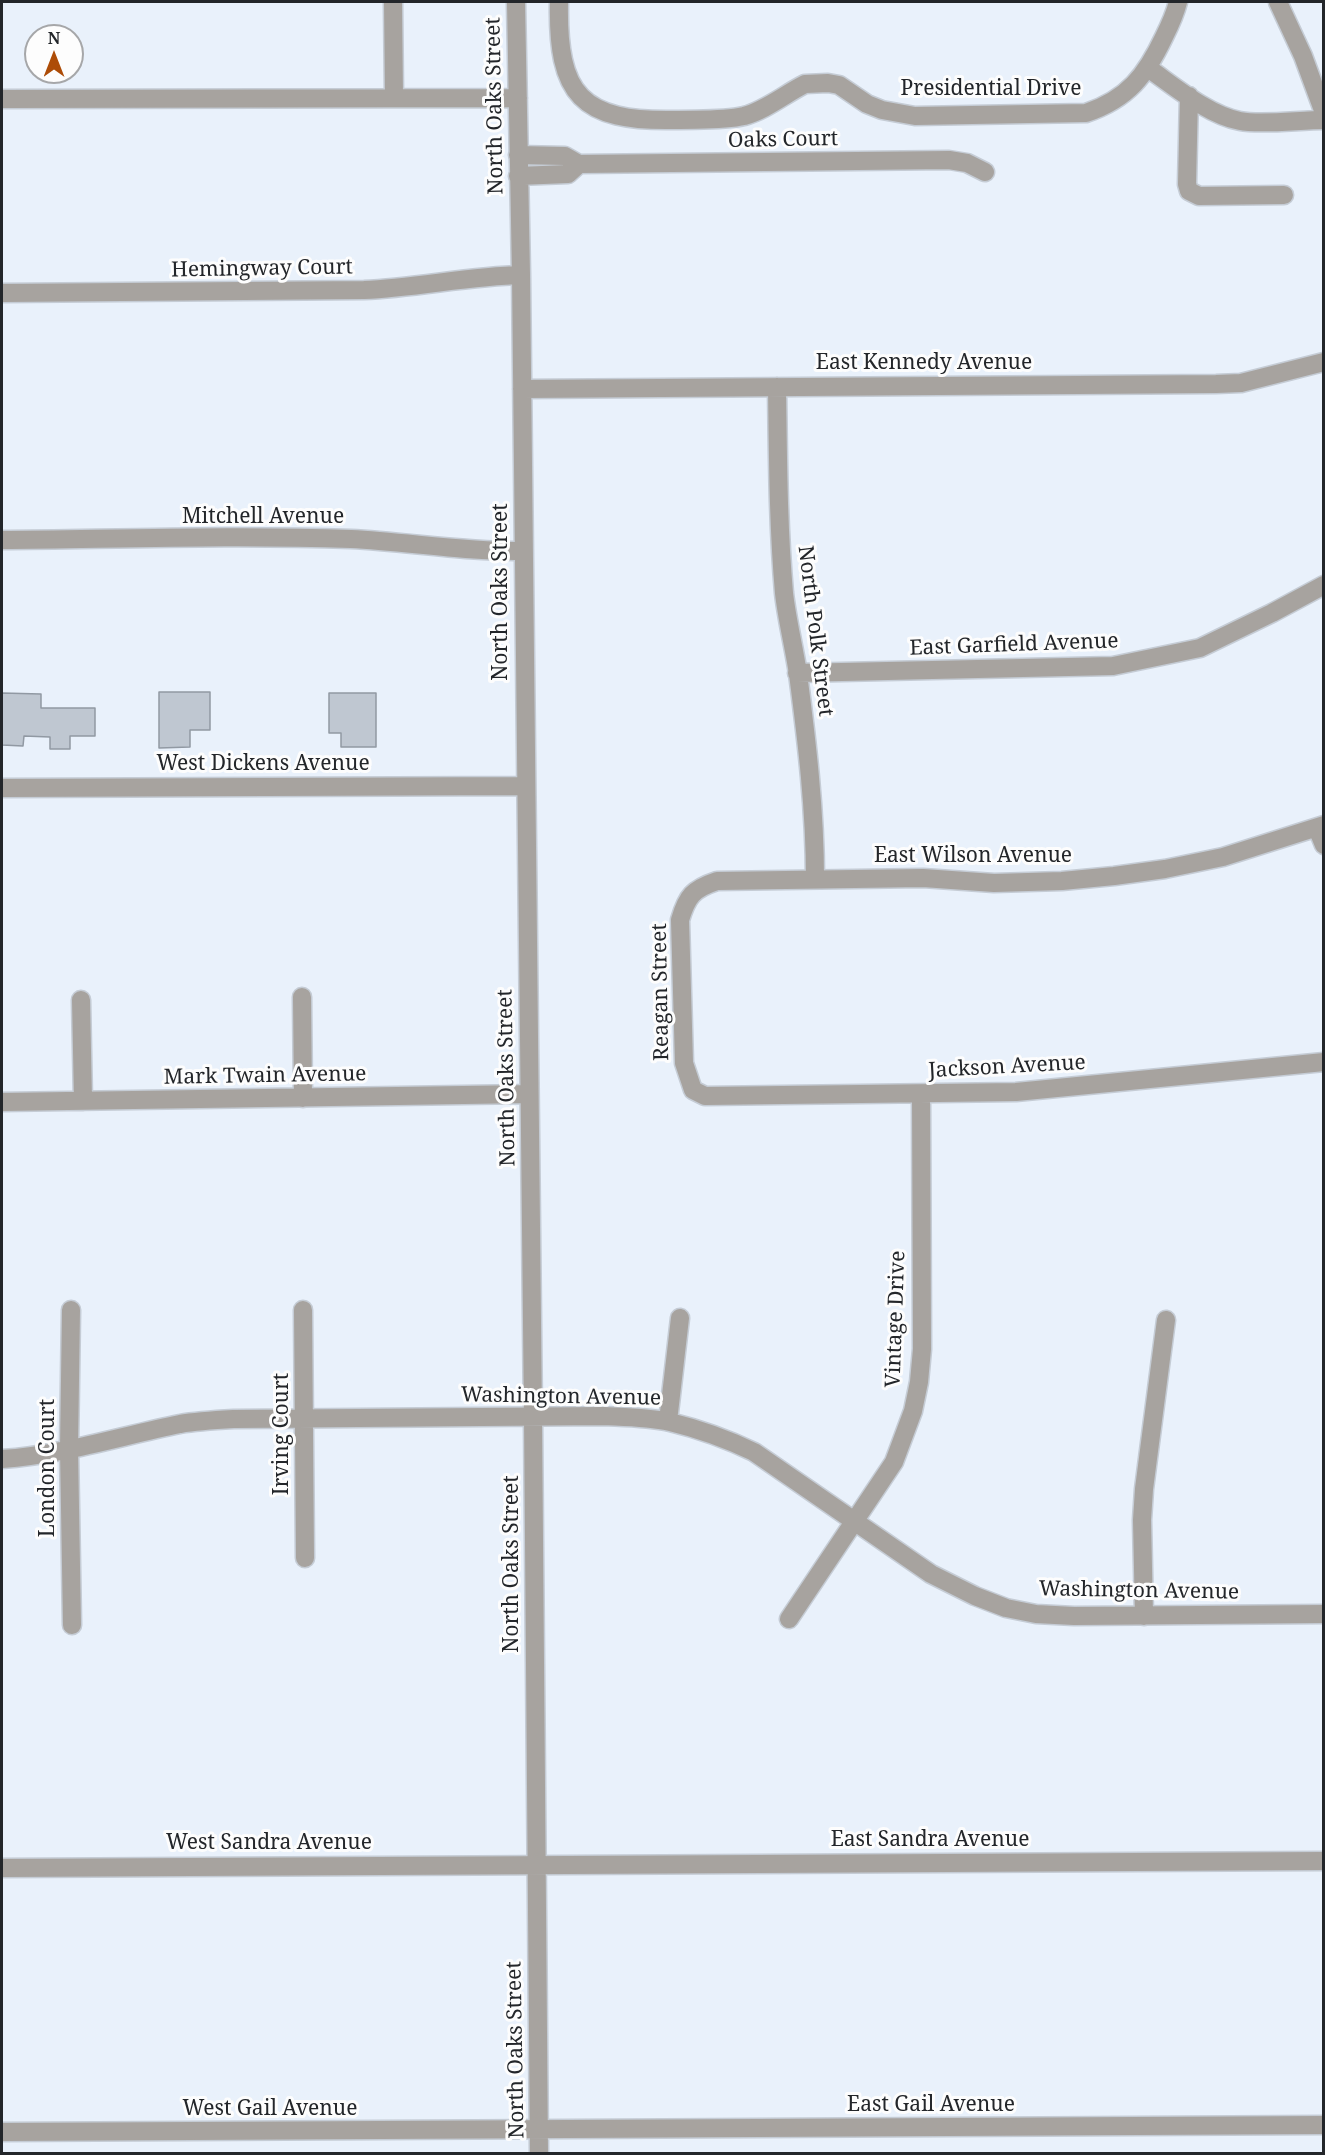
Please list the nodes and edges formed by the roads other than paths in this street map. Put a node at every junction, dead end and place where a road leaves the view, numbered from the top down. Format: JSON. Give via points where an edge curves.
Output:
{"nodes":[{"id":1,"x":393,"y":2,"type":"edge"},
{"id":2,"x":516,"y":2,"type":"edge"},
{"id":3,"x":559,"y":2,"type":"edge"},
{"id":4,"x":1178,"y":2,"type":"edge"},
{"id":5,"x":1282,"y":3,"type":"edge"},
{"id":6,"x":1148,"y":68,"type":"junction"},
{"id":7,"x":1189,"y":96,"type":"junction"},
{"id":8,"x":394,"y":97,"type":"junction"},
{"id":9,"x":518,"y":98,"type":"junction"},
{"id":10,"x":2,"y":99,"type":"edge"},
{"id":11,"x":1323,"y":113,"type":"edge"},
{"id":12,"x":1323,"y":120,"type":"edge"},
{"id":13,"x":519,"y":154,"type":"junction"},
{"id":14,"x":579,"y":164,"type":"junction"},
{"id":15,"x":985,"y":172,"type":"dead end"},
{"id":16,"x":519,"y":176,"type":"junction"},
{"id":17,"x":1284,"y":195,"type":"dead end"},
{"id":18,"x":521,"y":275,"type":"junction"},
{"id":19,"x":2,"y":293,"type":"edge"},
{"id":20,"x":1323,"y":362,"type":"edge"},
{"id":21,"x":777,"y":387,"type":"junction"},
{"id":22,"x":522,"y":389,"type":"junction"},
{"id":23,"x":2,"y":540,"type":"edge"},
{"id":24,"x":523,"y":551,"type":"junction"},
{"id":25,"x":1323,"y":585,"type":"edge"},
{"id":26,"x":798,"y":673,"type":"junction"},
{"id":27,"x":525,"y":786,"type":"junction"},
{"id":28,"x":2,"y":788,"type":"edge"},
{"id":29,"x":1320,"y":826,"type":"edge"},
{"id":30,"x":1323,"y":845,"type":"edge"},
{"id":31,"x":815,"y":879,"type":"junction"},
{"id":32,"x":691,"y":894,"type":"joint"},
{"id":33,"x":302,"y":997,"type":"dead end"},
{"id":34,"x":81,"y":1000,"type":"dead end"},
{"id":35,"x":1323,"y":1062,"type":"edge"},
{"id":36,"x":693,"y":1090,"type":"joint"},
{"id":37,"x":530,"y":1094,"type":"junction"},
{"id":38,"x":921,"y":1094,"type":"junction"},
{"id":39,"x":303,"y":1098,"type":"junction"},
{"id":40,"x":83,"y":1101,"type":"junction"},
{"id":41,"x":2,"y":1102,"type":"edge"},
{"id":42,"x":71,"y":1310,"type":"dead end"},
{"id":43,"x":303,"y":1310,"type":"dead end"},
{"id":44,"x":680,"y":1318,"type":"dead end"},
{"id":45,"x":1166,"y":1320,"type":"dead end"},
{"id":46,"x":533,"y":1417,"type":"junction"},
{"id":47,"x":305,"y":1418,"type":"junction"},
{"id":48,"x":668,"y":1421,"type":"junction"},
{"id":49,"x":69,"y":1449,"type":"junction"},
{"id":50,"x":2,"y":1460,"type":"edge"},
{"id":51,"x":856,"y":1521,"type":"junction"},
{"id":52,"x":305,"y":1558,"type":"dead end"},
{"id":53,"x":1323,"y":1614,"type":"edge"},
{"id":54,"x":1144,"y":1616,"type":"junction"},
{"id":55,"x":789,"y":1619,"type":"dead end"},
{"id":56,"x":72,"y":1625,"type":"dead end"},
{"id":57,"x":1323,"y":1861,"type":"edge"},
{"id":58,"x":537,"y":1864,"type":"junction"},
{"id":59,"x":2,"y":1868,"type":"edge"},
{"id":60,"x":1323,"y":2125,"type":"edge"},
{"id":61,"x":539,"y":2130,"type":"junction"},
{"id":62,"x":2,"y":2132,"type":"edge"},
{"id":63,"x":539,"y":2154,"type":"edge"}],
"edges":[{"from":1,"to":8,"type":"street"},
{"from":2,"to":9,"type":"street","name":"North Oaks Street"},
{"from":3,"to":6,"type":"street","name":"Presidential Drive","via":[[560,50],[579,96],[608,114],[644,120],[745,115],[805,84],[815,83],[839,85],[867,104],[915,116],[1086,113],[1116,100]]},
{"from":4,"to":6,"type":"street","name":"Presidential Drive"},
{"from":5,"to":11,"type":"street"},
{"from":6,"to":7,"type":"street"},
{"from":7,"to":12,"type":"street","via":[[1241,121]]},
{"from":7,"to":17,"type":"street","via":[[1189,191],[1198,196]]},
{"from":8,"to":9,"type":"street"},
{"from":8,"to":10,"type":"street"},
{"from":9,"to":13,"type":"street","name":"North Oaks Street"},
{"from":13,"to":14,"type":"street","name":"Oaks Court","via":[[565,156]]},
{"from":13,"to":16,"type":"street","name":"North Oaks Street"},
{"from":14,"to":15,"type":"street","name":"Oaks Court","via":[[949,160]]},
{"from":14,"to":16,"type":"street","name":"Oaks Court","via":[[568,174]]},
{"from":16,"to":18,"type":"street","name":"North Oaks Street"},
{"from":18,"to":19,"type":"street","name":"Hemingway Court","via":[[364,290]]},
{"from":18,"to":22,"type":"street","name":"North Oaks Street"},
{"from":20,"to":21,"type":"street","name":"East Kennedy Avenue","via":[[1241,383]]},
{"from":21,"to":22,"type":"street","name":"East Kennedy Avenue"},
{"from":21,"to":26,"type":"street","name":"North Polk Street","via":[[784,595]]},
{"from":22,"to":24,"type":"street","name":"North Oaks Street"},
{"from":23,"to":24,"type":"street","name":"Mitchell Avenue","via":[[308,538]]},
{"from":24,"to":27,"type":"street","name":"North Oaks Street"},
{"from":25,"to":26,"type":"street","name":"East Garfield Avenue","via":[[1200,648],[1113,666]]},
{"from":26,"to":31,"type":"street","name":"North Polk Street","via":[[813,806]]},
{"from":27,"to":28,"type":"street","name":"West Dickens Avenue"},
{"from":27,"to":37,"type":"street","name":"North Oaks Street"},
{"from":29,"to":30,"type":"street"},
{"from":29,"to":31,"type":"street","name":"East Wilson Avenue","via":[[1222,857],[1114,876],[994,883],[923,878]]},
{"from":31,"to":32,"type":"street","name":"East Wilson Avenue","via":[[717,881]]},
{"from":32,"to":36,"type":"street","name":"Reagan Street","via":[[680,920],[684,1064]]},
{"from":33,"to":39,"type":"street"},
{"from":34,"to":40,"type":"street"},
{"from":35,"to":38,"type":"street","name":"Jackson Avenue","via":[[1016,1092]]},
{"from":36,"to":38,"type":"street","name":"Jackson Avenue","via":[[720,1096]]},
{"from":37,"to":39,"type":"street","name":"Mark Twain Avenue"},
{"from":37,"to":46,"type":"street","name":"North Oaks Street"},
{"from":38,"to":51,"type":"street","name":"Vintage Drive","via":[[919,1382],[894,1462]]},
{"from":39,"to":40,"type":"street","name":"Mark Twain Avenue"},
{"from":40,"to":41,"type":"street","name":"Mark Twain Avenue"},
{"from":42,"to":49,"type":"street","name":"London Court"},
{"from":43,"to":47,"type":"street","name":"Irving Court"},
{"from":44,"to":48,"type":"street"},
{"from":45,"to":54,"type":"street","via":[[1144,1489]]},
{"from":46,"to":47,"type":"street","name":"Washington Avenue"},
{"from":46,"to":48,"type":"street","name":"Washington Avenue","via":[[604,1416]]},
{"from":46,"to":58,"type":"street","name":"North Oaks Street"},
{"from":47,"to":49,"type":"street","name":"Washington Avenue","via":[[183,1424]]},
{"from":47,"to":52,"type":"street","name":"Irving Court"},
{"from":48,"to":51,"type":"street","name":"Washington Avenue","via":[[754,1452]]},
{"from":49,"to":50,"type":"street","name":"Washington Avenue"},
{"from":49,"to":56,"type":"street","name":"London Court"},
{"from":51,"to":54,"type":"street","name":"Washington Avenue","via":[[931,1574],[1006,1608],[1036,1614]]},
{"from":51,"to":55,"type":"street","name":"Vintage Drive"},
{"from":53,"to":54,"type":"street","name":"Washington Avenue"},
{"from":57,"to":58,"type":"street","name":"East Sandra Avenue"},
{"from":58,"to":59,"type":"street","name":"West Sandra Avenue"},
{"from":58,"to":61,"type":"street","name":"North Oaks Street"},
{"from":60,"to":61,"type":"street","name":"East Gail Avenue"},
{"from":61,"to":62,"type":"street","name":"West Gail Avenue"},
{"from":61,"to":63,"type":"street","name":"North Oaks Street"}]}
